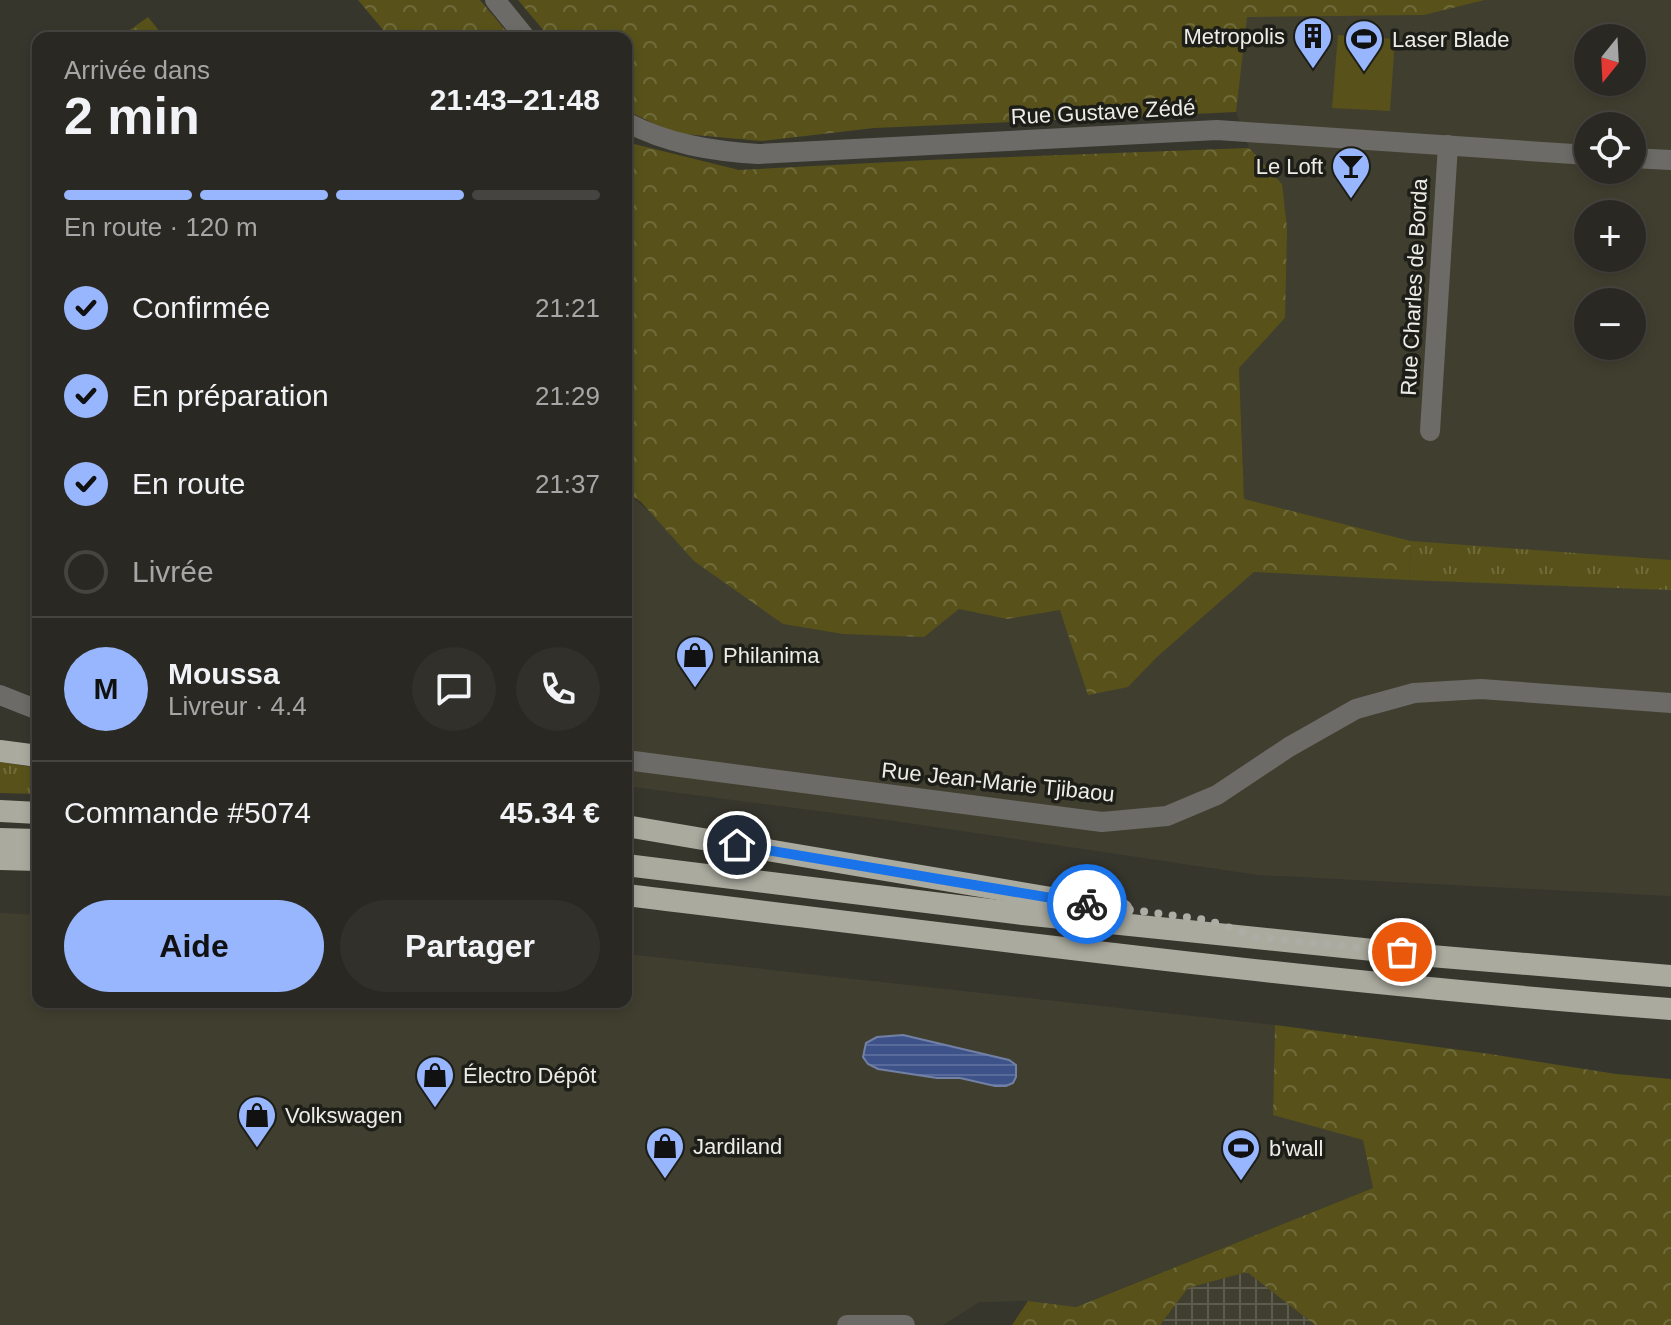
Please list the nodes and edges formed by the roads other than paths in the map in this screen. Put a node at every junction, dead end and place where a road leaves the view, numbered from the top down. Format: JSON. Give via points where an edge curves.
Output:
{"nodes":[{"id":1,"x":495,"y":0,"type":"edge"},
{"id":2,"x":521,"y":32,"type":"edge"},
{"id":3,"x":632,"y":125,"type":"edge"},
{"id":4,"x":1448,"y":145,"type":"junction"},
{"id":5,"x":1574,"y":154,"type":"edge"},
{"id":6,"x":1646,"y":159,"type":"edge"},
{"id":7,"x":1671,"y":160,"type":"edge"},
{"id":8,"x":1430,"y":431,"type":"dead end"},
{"id":9,"x":0,"y":695,"type":"edge"},
{"id":10,"x":1671,"y":703,"type":"edge"},
{"id":11,"x":32,"y":708,"type":"edge"},
{"id":12,"x":0,"y":751,"type":"edge"},
{"id":13,"x":32,"y":755,"type":"edge"},
{"id":14,"x":632,"y":761,"type":"edge"},
{"id":15,"x":0,"y":811,"type":"edge"},
{"id":16,"x":32,"y":813,"type":"edge"},
{"id":17,"x":632,"y":827,"type":"edge"},
{"id":18,"x":0,"y":839,"type":"edge"},
{"id":19,"x":32,"y":840,"type":"edge"},
{"id":20,"x":0,"y":859,"type":"edge"},
{"id":21,"x":32,"y":860,"type":"edge"},
{"id":22,"x":632,"y":866,"type":"edge"},
{"id":23,"x":632,"y":896,"type":"edge"},
{"id":24,"x":1256,"y":937,"type":"junction"},
{"id":25,"x":1671,"y":976,"type":"edge"},
{"id":26,"x":1671,"y":1009,"type":"edge"},
{"id":27,"x":847,"y":1325,"type":"edge"},
{"id":28,"x":905,"y":1325,"type":"edge"}],
"edges":[{"from":1,"to":2,"type":"street"},
{"from":3,"to":4,"type":"street","name":"Rue Gustave Zédé","via":[[667,141],[758,154],[1217,130]]},
{"from":4,"to":5,"type":"street","name":"Rue Gustave Zédé"},
{"from":4,"to":8,"type":"street","name":"Rue Charles de Borda"},
{"from":6,"to":7,"type":"street"},
{"from":9,"to":11,"type":"street"},
{"from":10,"to":14,"type":"street","name":"Rue Jean-Marie Tjibaou","via":[[1481,689],[1414,693],[1356,709],[1217,795],[1167,816],[1102,822]]},
{"from":12,"to":13,"type":"highway"},
{"from":15,"to":16,"type":"highway"},
{"from":17,"to":24,"type":"highway","via":[[1207,920]]},
{"from":18,"to":19,"type":"highway"},
{"from":20,"to":21,"type":"highway"},
{"from":22,"to":24,"type":"highway"},
{"from":23,"to":26,"type":"highway","via":[[1407,986]]},
{"from":24,"to":25,"type":"highway"},
{"from":27,"to":28,"type":"street"}]}
